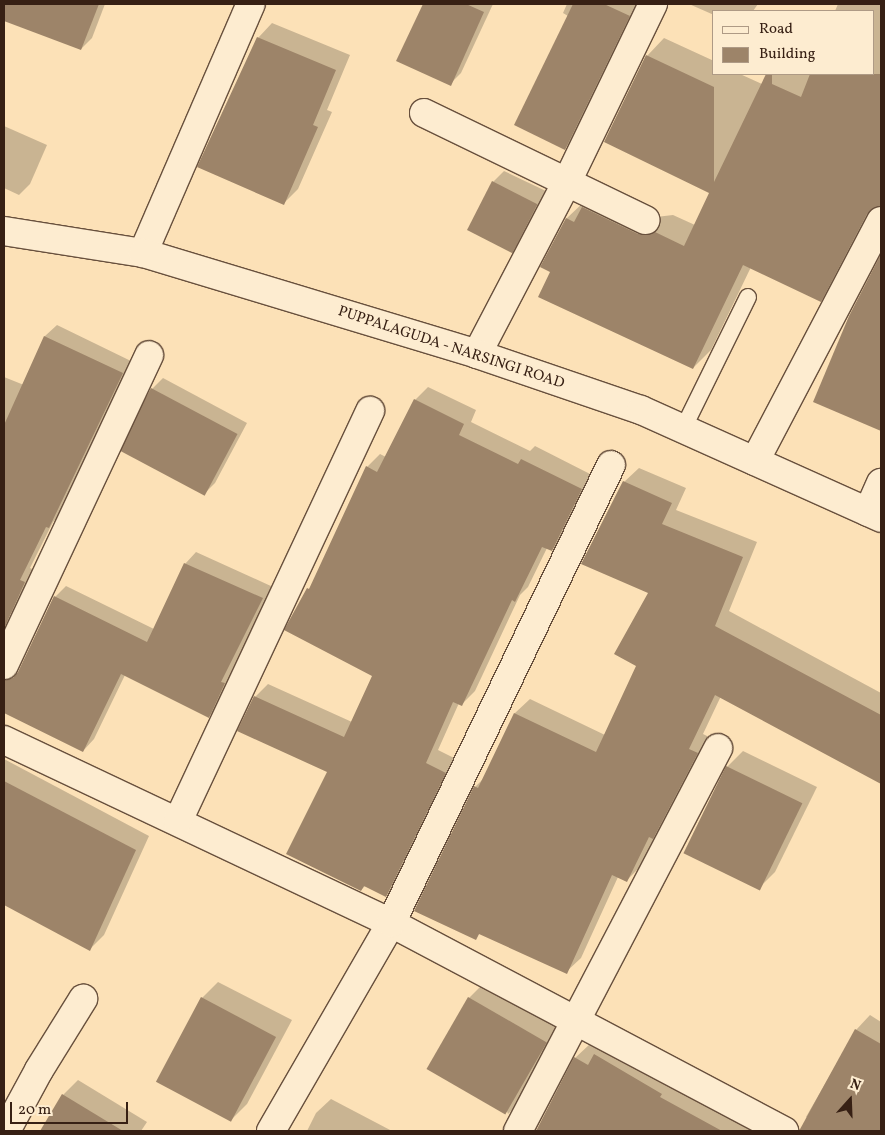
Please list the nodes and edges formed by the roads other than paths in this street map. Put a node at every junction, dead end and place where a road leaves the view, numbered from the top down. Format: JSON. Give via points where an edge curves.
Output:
{"nodes":[{"id":1,"x":250,"y":4,"type":"edge"},
{"id":2,"x":653,"y":4,"type":"edge"},
{"id":3,"x":424,"y":113,"type":"dead end"},
{"id":4,"x":566,"y":184,"type":"junction"},
{"id":5,"x":645,"y":220,"type":"dead end"},
{"id":6,"x":881,"y":222,"type":"edge"},
{"id":7,"x":4,"y":231,"type":"edge"},
{"id":8,"x":143,"y":253,"type":"junction"},
{"id":9,"x":748,"y":297,"type":"dead end"},
{"id":10,"x":477,"y":354,"type":"junction"},
{"id":11,"x":149,"y":355,"type":"dead end"},
{"id":12,"x":370,"y":411,"type":"dead end"},
{"id":13,"x":683,"y":429,"type":"junction"},
{"id":14,"x":755,"y":461,"type":"junction"},
{"id":15,"x":611,"y":465,"type":"dead end"},
{"id":16,"x":881,"y":483,"type":"edge"},
{"id":17,"x":874,"y":515,"type":"edge"},
{"id":18,"x":4,"y":665,"type":"edge"},
{"id":19,"x":4,"y":740,"type":"edge"},
{"id":20,"x":718,"y":748,"type":"dead end"},
{"id":21,"x":178,"y":821,"type":"junction"},
{"id":22,"x":391,"y":923,"type":"junction"},
{"id":23,"x":83,"y":1000,"type":"dead end"},
{"id":24,"x":577,"y":1020,"type":"junction"},
{"id":25,"x":773,"y":1129,"type":"edge"},
{"id":26,"x":6,"y":1131,"type":"edge"},
{"id":27,"x":271,"y":1131,"type":"edge"},
{"id":28,"x":518,"y":1131,"type":"edge"}],
"edges":[{"from":1,"to":8,"type":"street"},
{"from":2,"to":4,"type":"street"},
{"from":3,"to":4,"type":"street"},
{"from":4,"to":5,"type":"street"},
{"from":4,"to":10,"type":"street"},
{"from":6,"to":14,"type":"street"},
{"from":7,"to":8,"type":"street","name":"PUPPALAGUDA - NARSINGI ROAD"},
{"from":8,"to":10,"type":"street","name":"PUPPALAGUDA - NARSINGI ROAD"},
{"from":9,"to":13,"type":"lane"},
{"from":10,"to":13,"type":"street","name":"PUPPALAGUDA - NARSINGI ROAD","via":[[641,410]]},
{"from":11,"to":18,"type":"street"},
{"from":12,"to":21,"type":"street"},
{"from":13,"to":14,"type":"street","name":"PUPPALAGUDA - NARSINGI ROAD"},
{"from":14,"to":17,"type":"street","name":"PUPPALAGUDA - NARSINGI ROAD"},
{"from":15,"to":22,"type":"street"},
{"from":16,"to":17,"type":"street"},
{"from":19,"to":21,"type":"street"},
{"from":20,"to":24,"type":"street"},
{"from":21,"to":22,"type":"street"},
{"from":22,"to":24,"type":"street"},
{"from":22,"to":27,"type":"street"},
{"from":23,"to":26,"type":"street"},
{"from":24,"to":25,"type":"street"},
{"from":24,"to":28,"type":"street"}]}
